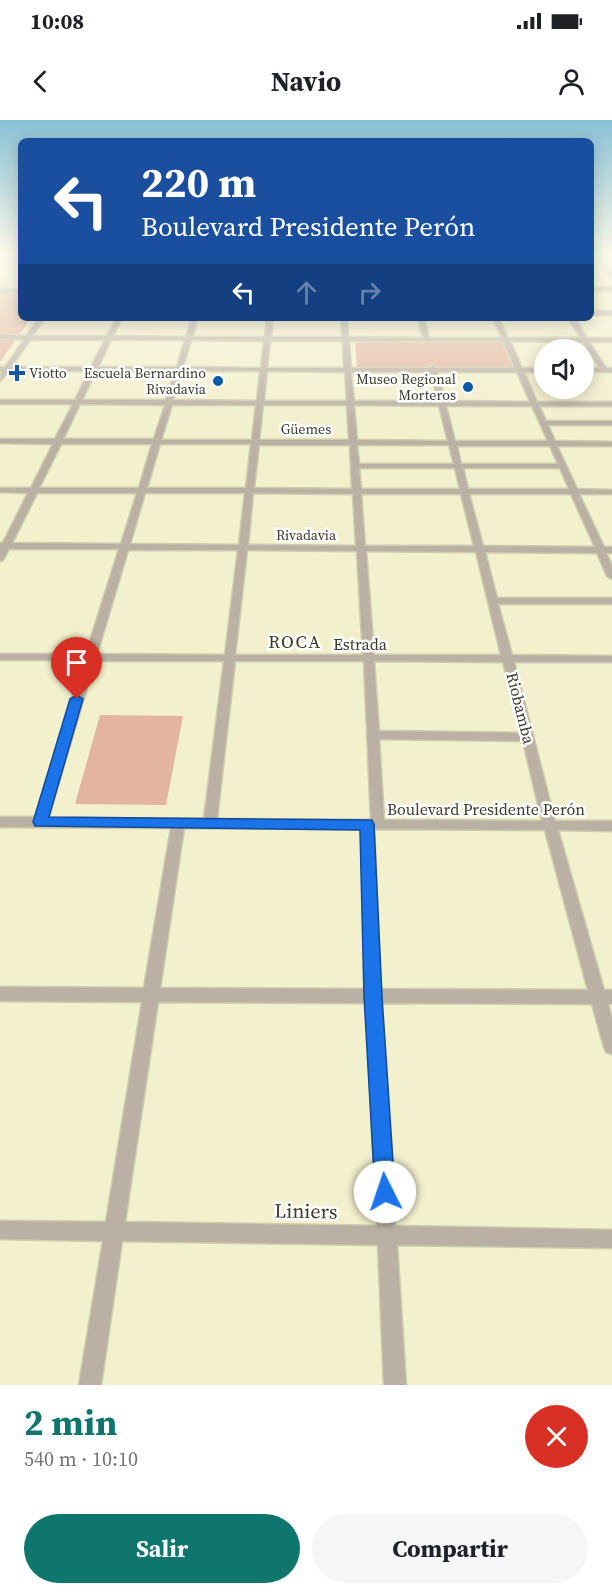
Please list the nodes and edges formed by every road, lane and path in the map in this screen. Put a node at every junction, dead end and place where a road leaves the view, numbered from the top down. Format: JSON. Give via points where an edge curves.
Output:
{"nodes":[{"id":1,"x":34,"y":321,"type":"edge"},
{"id":2,"x":40,"y":321,"type":"edge"},
{"id":3,"x":118,"y":321,"type":"edge"},
{"id":4,"x":194,"y":321,"type":"edge"},
{"id":5,"x":270,"y":321,"type":"edge"},
{"id":6,"x":344,"y":321,"type":"edge"},
{"id":7,"x":422,"y":321,"type":"edge"},
{"id":8,"x":497,"y":321,"type":"edge"},
{"id":9,"x":573,"y":321,"type":"edge"},
{"id":10,"x":0,"y":336,"type":"edge"},
{"id":11,"x":109,"y":338,"type":"junction"},
{"id":12,"x":189,"y":338,"type":"junction"},
{"id":13,"x":267,"y":338,"type":"junction"},
{"id":14,"x":25,"y":339,"type":"junction"},
{"id":15,"x":346,"y":339,"type":"junction"},
{"id":16,"x":426,"y":339,"type":"junction"},
{"id":17,"x":506,"y":339,"type":"junction"},
{"id":18,"x":534,"y":339,"type":"edge"},
{"id":19,"x":584,"y":339,"type":"edge"},
{"id":20,"x":594,"y":340,"type":"edge"},
{"id":21,"x":612,"y":340,"type":"edge"},
{"id":22,"x":594,"y":354,"type":"edge"},
{"id":23,"x":3,"y":368,"type":"edge"},
{"id":24,"x":95,"y":368,"type":"junction"},
{"id":25,"x":179,"y":369,"type":"junction"},
{"id":26,"x":263,"y":369,"type":"junction"},
{"id":27,"x":349,"y":369,"type":"junction"},
{"id":28,"x":433,"y":369,"type":"junction"},
{"id":29,"x":519,"y":370,"type":"junction"},
{"id":30,"x":534,"y":370,"type":"edge"},
{"id":31,"x":594,"y":370,"type":"edge"},
{"id":32,"x":604,"y":370,"type":"junction"},
{"id":33,"x":612,"y":370,"type":"edge"},
{"id":34,"x":0,"y":379,"type":"edge"},
{"id":35,"x":0,"y":402,"type":"edge"},
{"id":36,"x":77,"y":402,"type":"junction"},
{"id":37,"x":168,"y":403,"type":"junction"},
{"id":38,"x":259,"y":403,"type":"junction"},
{"id":39,"x":351,"y":403,"type":"junction"},
{"id":40,"x":442,"y":404,"type":"junction"},
{"id":41,"x":534,"y":404,"type":"junction"},
{"id":42,"x":612,"y":404,"type":"edge"},
{"id":43,"x":543,"y":423,"type":"junction"},
{"id":44,"x":612,"y":423,"type":"edge"},
{"id":45,"x":0,"y":441,"type":"edge"},
{"id":46,"x":58,"y":441,"type":"junction"},
{"id":47,"x":156,"y":442,"type":"junction"},
{"id":48,"x":255,"y":442,"type":"junction"},
{"id":49,"x":354,"y":442,"type":"junction"},
{"id":50,"x":453,"y":442,"type":"junction"},
{"id":51,"x":552,"y":443,"type":"junction"},
{"id":52,"x":612,"y":444,"type":"edge"},
{"id":53,"x":355,"y":466,"type":"junction"},
{"id":54,"x":459,"y":466,"type":"junction"},
{"id":55,"x":562,"y":466,"type":"junction"},
{"id":56,"x":0,"y":490,"type":"edge"},
{"id":57,"x":33,"y":490,"type":"junction"},
{"id":58,"x":141,"y":490,"type":"junction"},
{"id":59,"x":249,"y":491,"type":"junction"},
{"id":60,"x":357,"y":491,"type":"junction"},
{"id":61,"x":465,"y":492,"type":"junction"},
{"id":62,"x":574,"y":492,"type":"junction"},
{"id":63,"x":612,"y":492,"type":"edge"},
{"id":64,"x":3,"y":546,"type":"edge"},
{"id":65,"x":123,"y":547,"type":"junction"},
{"id":66,"x":243,"y":548,"type":"junction"},
{"id":67,"x":361,"y":548,"type":"junction"},
{"id":68,"x":480,"y":549,"type":"junction"},
{"id":69,"x":600,"y":550,"type":"junction"},
{"id":70,"x":612,"y":550,"type":"edge"},
{"id":71,"x":0,"y":558,"type":"edge"},
{"id":72,"x":612,"y":576,"type":"edge"},
{"id":73,"x":494,"y":601,"type":"junction"},
{"id":74,"x":612,"y":601,"type":"edge"},
{"id":75,"x":0,"y":657,"type":"edge"},
{"id":76,"x":89,"y":658,"type":"junction"},
{"id":77,"x":230,"y":658,"type":"junction"},
{"id":78,"x":369,"y":659,"type":"junction"},
{"id":79,"x":509,"y":659,"type":"junction"},
{"id":80,"x":612,"y":659,"type":"edge"},
{"id":81,"x":373,"y":735,"type":"junction"},
{"id":82,"x":528,"y":737,"type":"junction"},
{"id":83,"x":0,"y":822,"type":"edge"},
{"id":84,"x":40,"y":822,"type":"junction"},
{"id":85,"x":177,"y":823,"type":"junction"},
{"id":86,"x":210,"y":823,"type":"junction"},
{"id":87,"x":373,"y":824,"type":"junction"},
{"id":88,"x":550,"y":825,"type":"junction"},
{"id":89,"x":612,"y":826,"type":"edge"},
{"id":90,"x":0,"y":994,"type":"edge"},
{"id":91,"x":150,"y":995,"type":"junction"},
{"id":92,"x":373,"y":996,"type":"junction"},
{"id":93,"x":605,"y":997,"type":"edge"},
{"id":94,"x":612,"y":1047,"type":"edge"},
{"id":95,"x":0,"y":1230,"type":"edge"},
{"id":96,"x":113,"y":1230,"type":"junction"},
{"id":97,"x":388,"y":1235,"type":"junction"},
{"id":98,"x":612,"y":1239,"type":"edge"},
{"id":99,"x":90,"y":1385,"type":"edge"},
{"id":100,"x":394,"y":1385,"type":"edge"}],
"edges":[{"from":1,"to":14,"type":"street"},
{"from":2,"to":14,"type":"street"},
{"from":3,"to":11,"type":"street"},
{"from":4,"to":12,"type":"street"},
{"from":5,"to":13,"type":"street"},
{"from":6,"to":15,"type":"street"},
{"from":7,"to":16,"type":"street"},
{"from":8,"to":17,"type":"street"},
{"from":9,"to":19,"type":"street"},
{"from":10,"to":14,"type":"street"},
{"from":11,"to":12,"type":"street"},
{"from":11,"to":14,"type":"street"},
{"from":11,"to":24,"type":"street"},
{"from":12,"to":13,"type":"street"},
{"from":12,"to":25,"type":"street"},
{"from":13,"to":15,"type":"street"},
{"from":13,"to":26,"type":"street"},
{"from":14,"to":23,"type":"street"},
{"from":15,"to":16,"type":"street"},
{"from":15,"to":27,"type":"street"},
{"from":16,"to":17,"type":"street"},
{"from":17,"to":18,"type":"street"},
{"from":17,"to":29,"type":"street"},
{"from":20,"to":21,"type":"street"},
{"from":22,"to":32,"type":"street"},
{"from":23,"to":24,"type":"street"},
{"from":23,"to":34,"type":"street"},
{"from":24,"to":25,"type":"street"},
{"from":24,"to":36,"type":"street"},
{"from":25,"to":26,"type":"street"},
{"from":25,"to":37,"type":"street"},
{"from":26,"to":27,"type":"street"},
{"from":26,"to":38,"type":"street"},
{"from":27,"to":28,"type":"street"},
{"from":27,"to":39,"type":"street"},
{"from":28,"to":29,"type":"street"},
{"from":28,"to":40,"type":"street","name":"Riobamba"},
{"from":29,"to":30,"type":"street"},
{"from":29,"to":41,"type":"street"},
{"from":31,"to":32,"type":"street"},
{"from":32,"to":33,"type":"street"},
{"from":35,"to":36,"type":"street"},
{"from":36,"to":37,"type":"street"},
{"from":36,"to":46,"type":"street"},
{"from":37,"to":38,"type":"street"},
{"from":37,"to":47,"type":"street"},
{"from":38,"to":39,"type":"street"},
{"from":38,"to":48,"type":"street"},
{"from":39,"to":40,"type":"street"},
{"from":39,"to":49,"type":"street"},
{"from":40,"to":41,"type":"street"},
{"from":40,"to":50,"type":"street","name":"Riobamba"},
{"from":41,"to":42,"type":"street"},
{"from":41,"to":43,"type":"street"},
{"from":43,"to":44,"type":"street"},
{"from":43,"to":51,"type":"street"},
{"from":45,"to":46,"type":"street","name":"Güemes"},
{"from":46,"to":47,"type":"street","name":"Güemes"},
{"from":46,"to":57,"type":"street"},
{"from":47,"to":48,"type":"street","name":"Güemes"},
{"from":47,"to":58,"type":"street"},
{"from":48,"to":49,"type":"street","name":"Güemes"},
{"from":48,"to":59,"type":"street"},
{"from":49,"to":50,"type":"street","name":"Güemes"},
{"from":49,"to":53,"type":"street"},
{"from":50,"to":51,"type":"street","name":"Güemes"},
{"from":50,"to":54,"type":"street","name":"Riobamba"},
{"from":51,"to":52,"type":"street","name":"Güemes"},
{"from":51,"to":55,"type":"street"},
{"from":53,"to":54,"type":"street"},
{"from":53,"to":60,"type":"street"},
{"from":54,"to":55,"type":"street"},
{"from":54,"to":61,"type":"street","name":"Riobamba"},
{"from":55,"to":62,"type":"street"},
{"from":56,"to":57,"type":"street"},
{"from":57,"to":58,"type":"street"},
{"from":57,"to":64,"type":"street"},
{"from":58,"to":59,"type":"street"},
{"from":58,"to":65,"type":"street"},
{"from":59,"to":60,"type":"street"},
{"from":59,"to":66,"type":"street"},
{"from":60,"to":61,"type":"street"},
{"from":60,"to":67,"type":"street"},
{"from":61,"to":62,"type":"street"},
{"from":61,"to":68,"type":"street","name":"Riobamba"},
{"from":62,"to":63,"type":"street"},
{"from":62,"to":69,"type":"street"},
{"from":64,"to":65,"type":"street","name":"Rivadavia"},
{"from":64,"to":71,"type":"street"},
{"from":65,"to":66,"type":"street","name":"Rivadavia"},
{"from":65,"to":76,"type":"street"},
{"from":66,"to":67,"type":"street","name":"Rivadavia"},
{"from":66,"to":77,"type":"street"},
{"from":67,"to":68,"type":"street","name":"Rivadavia"},
{"from":67,"to":78,"type":"street"},
{"from":68,"to":69,"type":"street","name":"Rivadavia"},
{"from":68,"to":73,"type":"street","name":"Riobamba"},
{"from":69,"to":70,"type":"street","name":"Rivadavia"},
{"from":69,"to":72,"type":"street"},
{"from":73,"to":74,"type":"street"},
{"from":73,"to":79,"type":"street","name":"Riobamba"},
{"from":75,"to":76,"type":"street","name":"Estrada"},
{"from":76,"to":77,"type":"street","name":"Estrada"},
{"from":76,"to":84,"type":"street"},
{"from":77,"to":78,"type":"street","name":"Estrada"},
{"from":77,"to":86,"type":"street"},
{"from":78,"to":79,"type":"street","name":"Estrada"},
{"from":78,"to":81,"type":"street"},
{"from":79,"to":80,"type":"street","name":"Estrada"},
{"from":79,"to":82,"type":"street","name":"Riobamba"},
{"from":81,"to":82,"type":"street"},
{"from":81,"to":87,"type":"street"},
{"from":82,"to":88,"type":"street","name":"Riobamba"},
{"from":83,"to":84,"type":"street","name":"Boulevard Presidente Perón"},
{"from":84,"to":85,"type":"street","name":"Boulevard Presidente Perón"},
{"from":85,"to":86,"type":"street","name":"Boulevard Presidente Perón"},
{"from":85,"to":91,"type":"street"},
{"from":86,"to":87,"type":"street","name":"Boulevard Presidente Perón"},
{"from":87,"to":88,"type":"street","name":"Boulevard Presidente Perón"},
{"from":87,"to":92,"type":"street"},
{"from":88,"to":89,"type":"street","name":"Boulevard Presidente Perón"},
{"from":88,"to":93,"type":"street","name":"Riobamba"},
{"from":90,"to":91,"type":"street"},
{"from":91,"to":92,"type":"street"},
{"from":91,"to":96,"type":"street"},
{"from":92,"to":93,"type":"street"},
{"from":92,"to":97,"type":"street"},
{"from":93,"to":94,"type":"street","name":"Riobamba"},
{"from":95,"to":96,"type":"street","name":"Liniers"},
{"from":96,"to":97,"type":"street","name":"Liniers"},
{"from":96,"to":99,"type":"street"},
{"from":97,"to":98,"type":"street","name":"Liniers"},
{"from":97,"to":100,"type":"street"}]}
